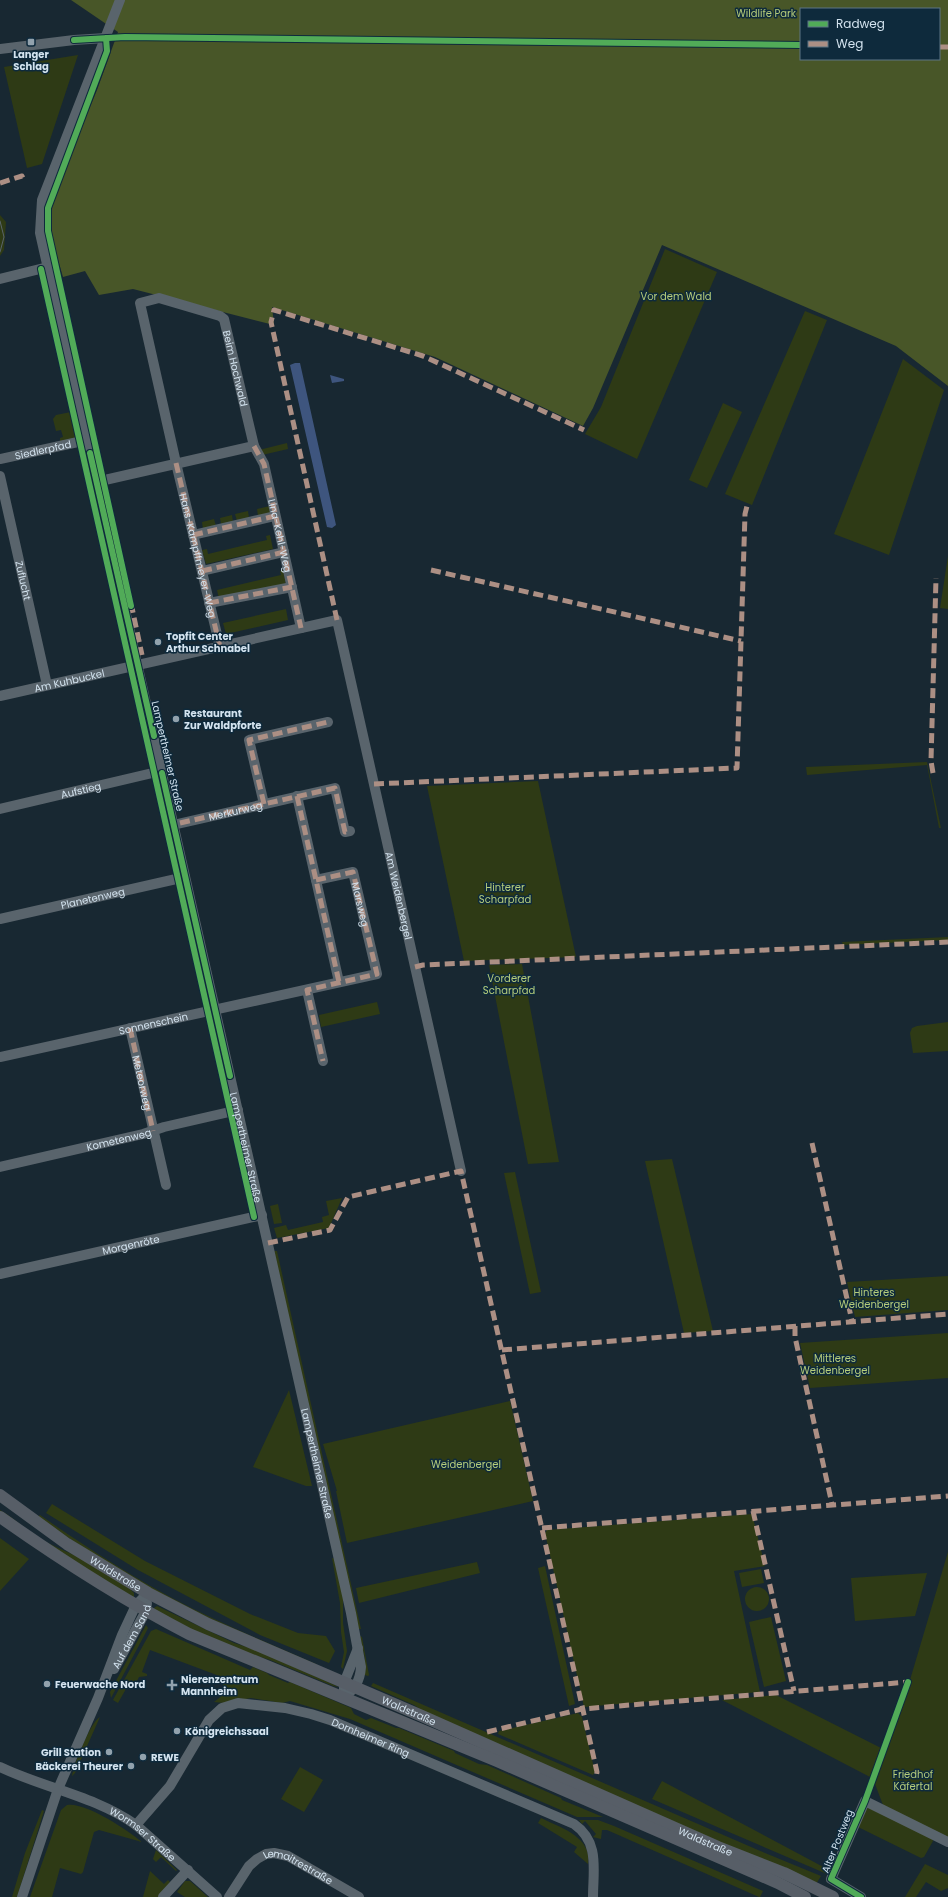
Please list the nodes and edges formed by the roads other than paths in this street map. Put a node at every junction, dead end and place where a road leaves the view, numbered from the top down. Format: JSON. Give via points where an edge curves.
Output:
{"nodes":[{"id":1,"x":120,"y":0,"type":"edge"},
{"id":2,"x":106,"y":38,"type":"junction"},
{"id":3,"x":0,"y":49,"type":"edge"},
{"id":4,"x":48,"y":267,"type":"junction"},
{"id":5,"x":0,"y":279,"type":"edge"},
{"id":6,"x":87,"y":440,"type":"junction"},
{"id":7,"x":254,"y":446,"type":"junction"},
{"id":8,"x":0,"y":459,"type":"edge"},
{"id":9,"x":176,"y":463,"type":"junction"},
{"id":10,"x":0,"y":476,"type":"edge"},
{"id":11,"x":96,"y":482,"type":"junction"},
{"id":12,"x":275,"y":516,"type":"junction"},
{"id":13,"x":193,"y":535,"type":"junction"},
{"id":14,"x":284,"y":552,"type":"junction"},
{"id":15,"x":202,"y":571,"type":"junction"},
{"id":16,"x":292,"y":587,"type":"junction"},
{"id":17,"x":209,"y":603,"type":"junction"},
{"id":18,"x":301,"y":628,"type":"junction"},
{"id":19,"x":220,"y":647,"type":"junction"},
{"id":20,"x":138,"y":665,"type":"junction"},
{"id":21,"x":47,"y":685,"type":"junction"},
{"id":22,"x":0,"y":696,"type":"edge"},
{"id":23,"x":328,"y":722,"type":"dead end"},
{"id":24,"x":162,"y":772,"type":"junction"},
{"id":25,"x":297,"y":796,"type":"junction"},
{"id":26,"x":264,"y":804,"type":"junction"},
{"id":27,"x":0,"y":809,"type":"edge"},
{"id":28,"x":174,"y":825,"type":"junction"},
{"id":29,"x":350,"y":831,"type":"dead end"},
{"id":30,"x":185,"y":877,"type":"junction"},
{"id":31,"x":316,"y":880,"type":"junction"},
{"id":32,"x":0,"y":919,"type":"edge"},
{"id":33,"x":377,"y":974,"type":"joint"},
{"id":34,"x":339,"y":982,"type":"junction"},
{"id":35,"x":307,"y":990,"type":"junction"},
{"id":36,"x":215,"y":1009,"type":"junction"},
{"id":37,"x":130,"y":1028,"type":"junction"},
{"id":38,"x":0,"y":1057,"type":"edge"},
{"id":39,"x":323,"y":1061,"type":"dead end"},
{"id":40,"x":238,"y":1110,"type":"junction"},
{"id":41,"x":153,"y":1131,"type":"junction"},
{"id":42,"x":0,"y":1167,"type":"edge"},
{"id":43,"x":461,"y":1171,"type":"dead end"},
{"id":44,"x":166,"y":1185,"type":"dead end"},
{"id":45,"x":262,"y":1215,"type":"junction"},
{"id":46,"x":0,"y":1274,"type":"edge"},
{"id":47,"x":0,"y":1495,"type":"edge"},
{"id":48,"x":0,"y":1517,"type":"edge"},
{"id":49,"x":148,"y":1593,"type":"junction"},
{"id":50,"x":136,"y":1605,"type":"junction"},
{"id":51,"x":146,"y":1611,"type":"junction"},
{"id":52,"x":358,"y":1648,"type":"junction"},
{"id":53,"x":344,"y":1683,"type":"junction"},
{"id":54,"x":356,"y":1687,"type":"junction"},
{"id":55,"x":98,"y":1698,"type":"junction"},
{"id":56,"x":344,"y":1698,"type":"junction"},
{"id":57,"x":0,"y":1767,"type":"edge"},
{"id":58,"x":58,"y":1789,"type":"junction"},
{"id":59,"x":136,"y":1825,"type":"junction"},
{"id":60,"x":948,"y":1842,"type":"edge"},
{"id":61,"x":188,"y":1870,"type":"junction"},
{"id":62,"x":22,"y":1897,"type":"edge"},
{"id":63,"x":163,"y":1897,"type":"edge"},
{"id":64,"x":217,"y":1897,"type":"edge"},
{"id":65,"x":229,"y":1897,"type":"edge"},
{"id":66,"x":359,"y":1897,"type":"edge"},
{"id":67,"x":593,"y":1897,"type":"edge"},
{"id":68,"x":805,"y":1897,"type":"edge"},
{"id":69,"x":833,"y":1897,"type":"edge"},
{"id":70,"x":861,"y":1897,"type":"edge"}],
"edges":[{"from":1,"to":2,"type":"street","name":"Lampertheimer Straße"},
{"from":2,"to":3,"type":"street"},
{"from":2,"to":4,"type":"street","name":"Lampertheimer Straße","via":[[42,200],[40,233]]},
{"from":4,"to":5,"type":"street"},
{"from":4,"to":6,"type":"street","name":"Lampertheimer Straße"},
{"from":6,"to":8,"type":"street","name":"Siedlerpfad"},
{"from":6,"to":11,"type":"street","name":"Lampertheimer Straße"},
{"from":7,"to":9,"type":"street"},
{"from":7,"to":9,"type":"street","name":"Beim Hochwald","via":[[224,319],[159,298],[140,303]]},
{"from":7,"to":12,"type":"street","name":"Lina-Kehl-Weg","via":[[264,464]]},
{"from":9,"to":11,"type":"street"},
{"from":9,"to":13,"type":"street","name":"Hans-Kampffmeyer-Weg"},
{"from":10,"to":21,"type":"street","name":"Zuflucht"},
{"from":11,"to":20,"type":"street","name":"Lampertheimer Straße"},
{"from":12,"to":13,"type":"street"},
{"from":12,"to":14,"type":"street","name":"Lina-Kehl-Weg"},
{"from":13,"to":15,"type":"street","name":"Hans-Kampffmeyer-Weg"},
{"from":14,"to":15,"type":"street"},
{"from":14,"to":16,"type":"street","name":"Lina-Kehl-Weg"},
{"from":15,"to":17,"type":"street","name":"Hans-Kampffmeyer-Weg"},
{"from":16,"to":17,"type":"street"},
{"from":16,"to":18,"type":"street","name":"Lina-Kehl-Weg"},
{"from":17,"to":19,"type":"street","name":"Hans-Kampffmeyer-Weg"},
{"from":18,"to":19,"type":"street"},
{"from":18,"to":43,"type":"street","name":"Am Weidenbergel","via":[[336,620]]},
{"from":19,"to":20,"type":"street"},
{"from":20,"to":21,"type":"street","name":"Am Kuhbuckel"},
{"from":20,"to":24,"type":"street","name":"Lampertheimer Straße"},
{"from":21,"to":22,"type":"street","name":"Am Kuhbuckel"},
{"from":23,"to":26,"type":"street","via":[[249,740]]},
{"from":24,"to":27,"type":"street","name":"Aufstieg"},
{"from":24,"to":28,"type":"street","name":"Lampertheimer Straße"},
{"from":25,"to":26,"type":"street","name":"Merkurweg"},
{"from":25,"to":29,"type":"street","name":"Merkurweg","via":[[335,788],[345,832]]},
{"from":25,"to":31,"type":"street"},
{"from":26,"to":28,"type":"street","name":"Merkurweg"},
{"from":28,"to":30,"type":"street","name":"Lampertheimer Straße"},
{"from":30,"to":32,"type":"street","name":"Planetenweg"},
{"from":30,"to":36,"type":"street","name":"Lampertheimer Straße"},
{"from":31,"to":33,"type":"street","name":"Marsweg","via":[[353,872]]},
{"from":31,"to":34,"type":"street"},
{"from":33,"to":34,"type":"street","name":"Sonnenschein"},
{"from":34,"to":35,"type":"street","name":"Sonnenschein"},
{"from":35,"to":36,"type":"street","name":"Sonnenschein"},
{"from":35,"to":39,"type":"street"},
{"from":36,"to":37,"type":"street","name":"Sonnenschein"},
{"from":36,"to":40,"type":"street","name":"Lampertheimer Straße"},
{"from":37,"to":38,"type":"street","name":"Sonnenschein"},
{"from":37,"to":41,"type":"street","name":"Meteorweg"},
{"from":40,"to":41,"type":"street","name":"Kometenweg"},
{"from":40,"to":45,"type":"street","name":"Lampertheimer Straße"},
{"from":41,"to":42,"type":"street","name":"Kometenweg"},
{"from":41,"to":44,"type":"street","name":"Meteorweg"},
{"from":45,"to":46,"type":"street","name":"Morgenröte"},
{"from":45,"to":52,"type":"street","name":"Lampertheimer Straße"},
{"from":47,"to":49,"type":"main road","name":"Waldstraße","via":[[61,1540]]},
{"from":48,"to":50,"type":"main road","name":"Waldstraße","via":[[52,1554]]},
{"from":49,"to":50,"type":"street","name":"Auf dem Sand"},
{"from":49,"to":51,"type":"street","name":"Auf dem Sand"},
{"from":49,"to":53,"type":"main road","name":"Waldstraße","via":[[214,1627]]},
{"from":50,"to":51,"type":"main road","name":"Waldstraße"},
{"from":50,"to":55,"type":"street","name":"Auf dem Sand"},
{"from":51,"to":55,"type":"street","name":"Auf dem Sand"},
{"from":51,"to":56,"type":"main road","name":"Waldstraße","via":[[189,1634]]},
{"from":52,"to":53,"type":"street"},
{"from":52,"to":54,"type":"street","name":"Lampertheimer Straße","via":[[361,1667]]},
{"from":53,"to":54,"type":"main road","name":"Waldstraße"},
{"from":53,"to":56,"type":"street"},
{"from":54,"to":56,"type":"street"},
{"from":54,"to":69,"type":"main road","name":"Waldstraße","via":[[718,1847],[784,1873]]},
{"from":55,"to":58,"type":"street","name":"Auf dem Sand"},
{"from":56,"to":68,"type":"main road","name":"Waldstraße","via":[[497,1761]]},
{"from":57,"to":58,"type":"street","name":"Wormser Straße"},
{"from":58,"to":59,"type":"street","name":"Wormser Straße","via":[[98,1803]]},
{"from":58,"to":62,"type":"street","name":"Auf dem Sand"},
{"from":59,"to":61,"type":"street","name":"Wormser Straße"},
{"from":59,"to":67,"type":"street","name":"Dornheimer Ring","via":[[170,1786],[216,1712],[238,1703],[285,1708],[330,1720],[574,1824],[585,1833],[594,1853]]},
{"from":60,"to":70,"type":"street","name":"Alter Postweg","via":[[864,1802],[830,1879]]},
{"from":61,"to":63,"type":"street"},
{"from":61,"to":64,"type":"street","name":"Wormser Straße"},
{"from":65,"to":66,"type":"street","name":"Lemaitrestraße","via":[[257,1858],[274,1853],[288,1856]]}]}
